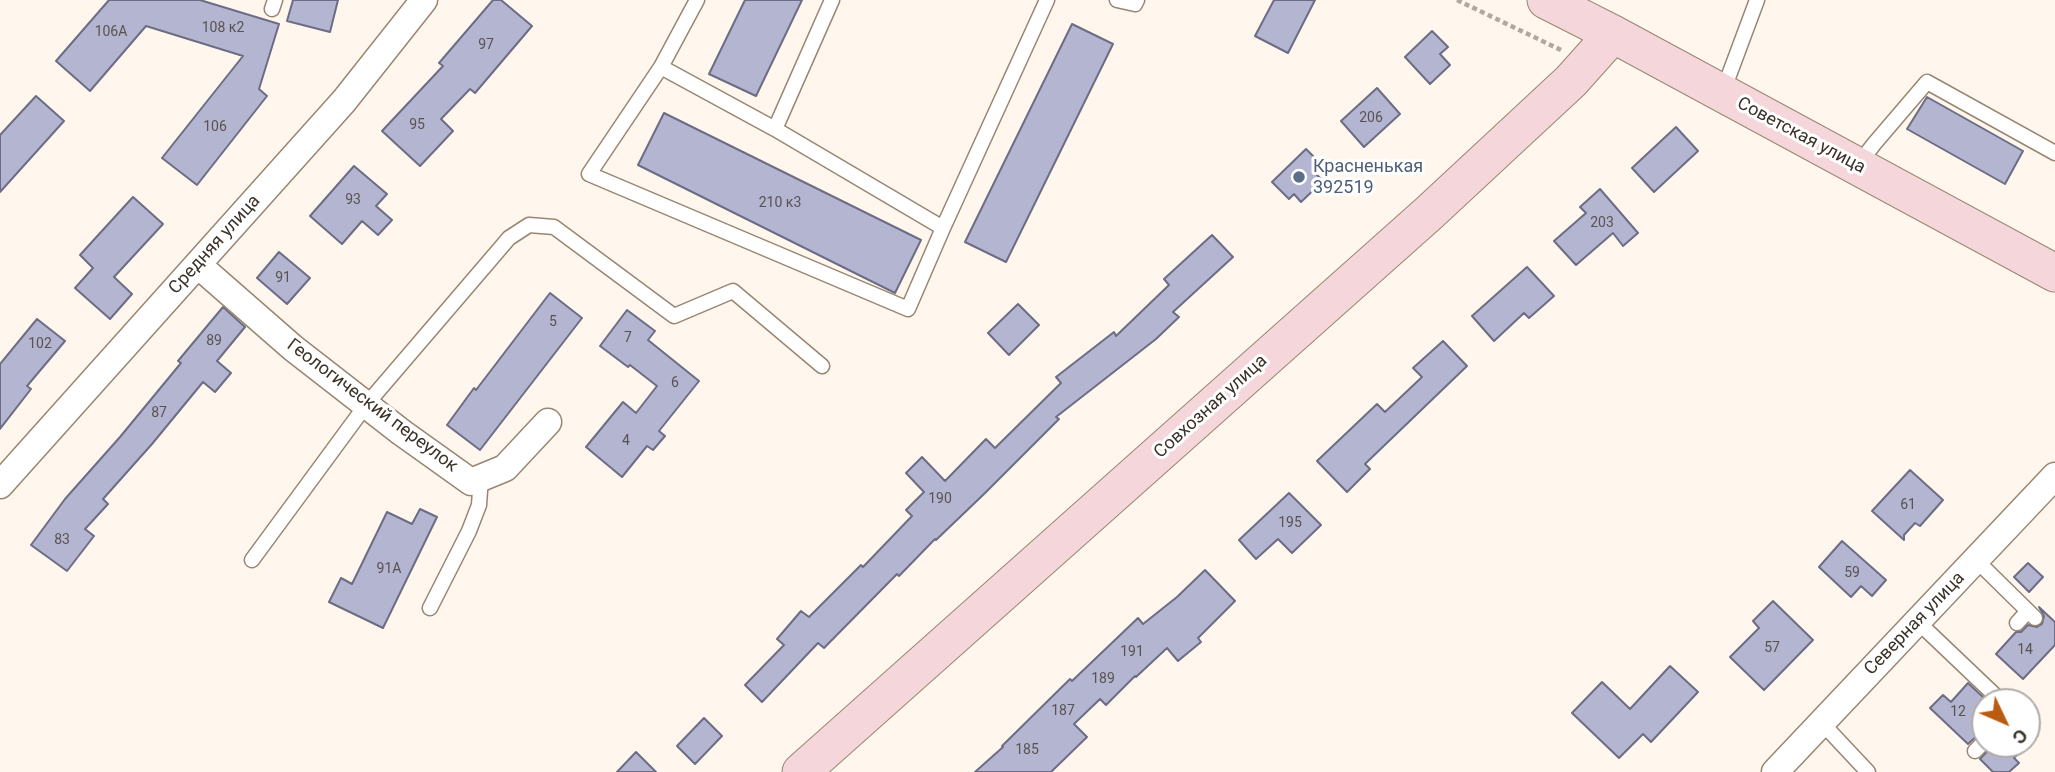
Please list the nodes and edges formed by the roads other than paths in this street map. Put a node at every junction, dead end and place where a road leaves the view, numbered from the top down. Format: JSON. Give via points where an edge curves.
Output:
{"nodes":[{"id":1,"x":424,"y":0,"type":"edge"},
{"id":2,"x":697,"y":0,"type":"edge"},
{"id":3,"x":832,"y":0,"type":"edge"},
{"id":4,"x":1047,"y":0,"type":"edge"},
{"id":5,"x":1117,"y":0,"type":"edge"},
{"id":6,"x":1137,"y":0,"type":"edge"},
{"id":7,"x":1546,"y":0,"type":"edge"},
{"id":8,"x":1757,"y":0,"type":"edge"},
{"id":9,"x":1613,"y":34,"type":"junction"},
{"id":10,"x":661,"y":67,"type":"junction"},
{"id":11,"x":1723,"y":94,"type":"junction"},
{"id":12,"x":775,"y":129,"type":"junction"},
{"id":13,"x":2055,"y":153,"type":"edge"},
{"id":14,"x":1857,"y":167,"type":"junction"},
{"id":15,"x":943,"y":228,"type":"junction"},
{"id":16,"x":198,"y":265,"type":"junction"},
{"id":17,"x":2055,"y":273,"type":"edge"},
{"id":18,"x":822,"y":366,"type":"dead end"},
{"id":19,"x":366,"y":405,"type":"junction"},
{"id":20,"x":548,"y":422,"type":"dead end"},
{"id":21,"x":2055,"y":476,"type":"edge"},
{"id":22,"x":481,"y":477,"type":"junction"},
{"id":23,"x":0,"y":485,"type":"edge"},
{"id":24,"x":252,"y":560,"type":"dead end"},
{"id":25,"x":1976,"y":560,"type":"junction"},
{"id":26,"x":430,"y":608,"type":"dead end"},
{"id":27,"x":1918,"y":622,"type":"junction"},
{"id":28,"x":2017,"y":623,"type":"dead end"},
{"id":29,"x":1987,"y":688,"type":"edge"},
{"id":30,"x":1822,"y":723,"type":"junction"},
{"id":31,"x":801,"y":772,"type":"edge"},
{"id":32,"x":1774,"y":772,"type":"edge"},
{"id":33,"x":1868,"y":772,"type":"edge"}],
"edges":[{"from":1,"to":16,"type":"street","name":"Средняя улица","via":[[344,101]]},
{"from":2,"to":10,"type":"lane"},
{"from":3,"to":12,"type":"lane"},
{"from":4,"to":15,"type":"lane"},
{"from":5,"to":6,"type":"lane","via":[[1135,4]]},
{"from":7,"to":9,"type":"street","name":"Советская улица"},
{"from":8,"to":11,"type":"lane"},
{"from":9,"to":11,"type":"street","name":"Советская улица"},
{"from":9,"to":31,"type":"street","name":"Совхозная улица","via":[[1571,81],[1429,213]]},
{"from":10,"to":12,"type":"lane"},
{"from":10,"to":15,"type":"lane","via":[[589,174],[908,309]]},
{"from":11,"to":14,"type":"street","name":"Советская улица"},
{"from":12,"to":15,"type":"lane"},
{"from":13,"to":14,"type":"lane","via":[[1927,82]]},
{"from":14,"to":17,"type":"street","name":"Советская улица"},
{"from":16,"to":19,"type":"street","name":"Геологический переулок"},
{"from":16,"to":23,"type":"street","name":"Средняя улица"},
{"from":18,"to":19,"type":"lane","via":[[733,291],[674,316],[554,227],[529,225],[509,239]]},
{"from":19,"to":22,"type":"street","name":"Геологический переулок","via":[[471,482]]},
{"from":19,"to":24,"type":"lane"},
{"from":20,"to":22,"type":"street","name":"Геологический переулок","via":[[505,468]]},
{"from":21,"to":25,"type":"street","name":"Северная улица"},
{"from":22,"to":26,"type":"lane","via":[[480,505]]},
{"from":25,"to":27,"type":"street","name":"Северная улица"},
{"from":25,"to":28,"type":"lane","via":[[2031,615]]},
{"from":27,"to":29,"type":"lane"},
{"from":27,"to":30,"type":"street","name":"Северная улица"},
{"from":30,"to":32,"type":"street","name":"Северная улица"},
{"from":30,"to":33,"type":"lane"}]}
